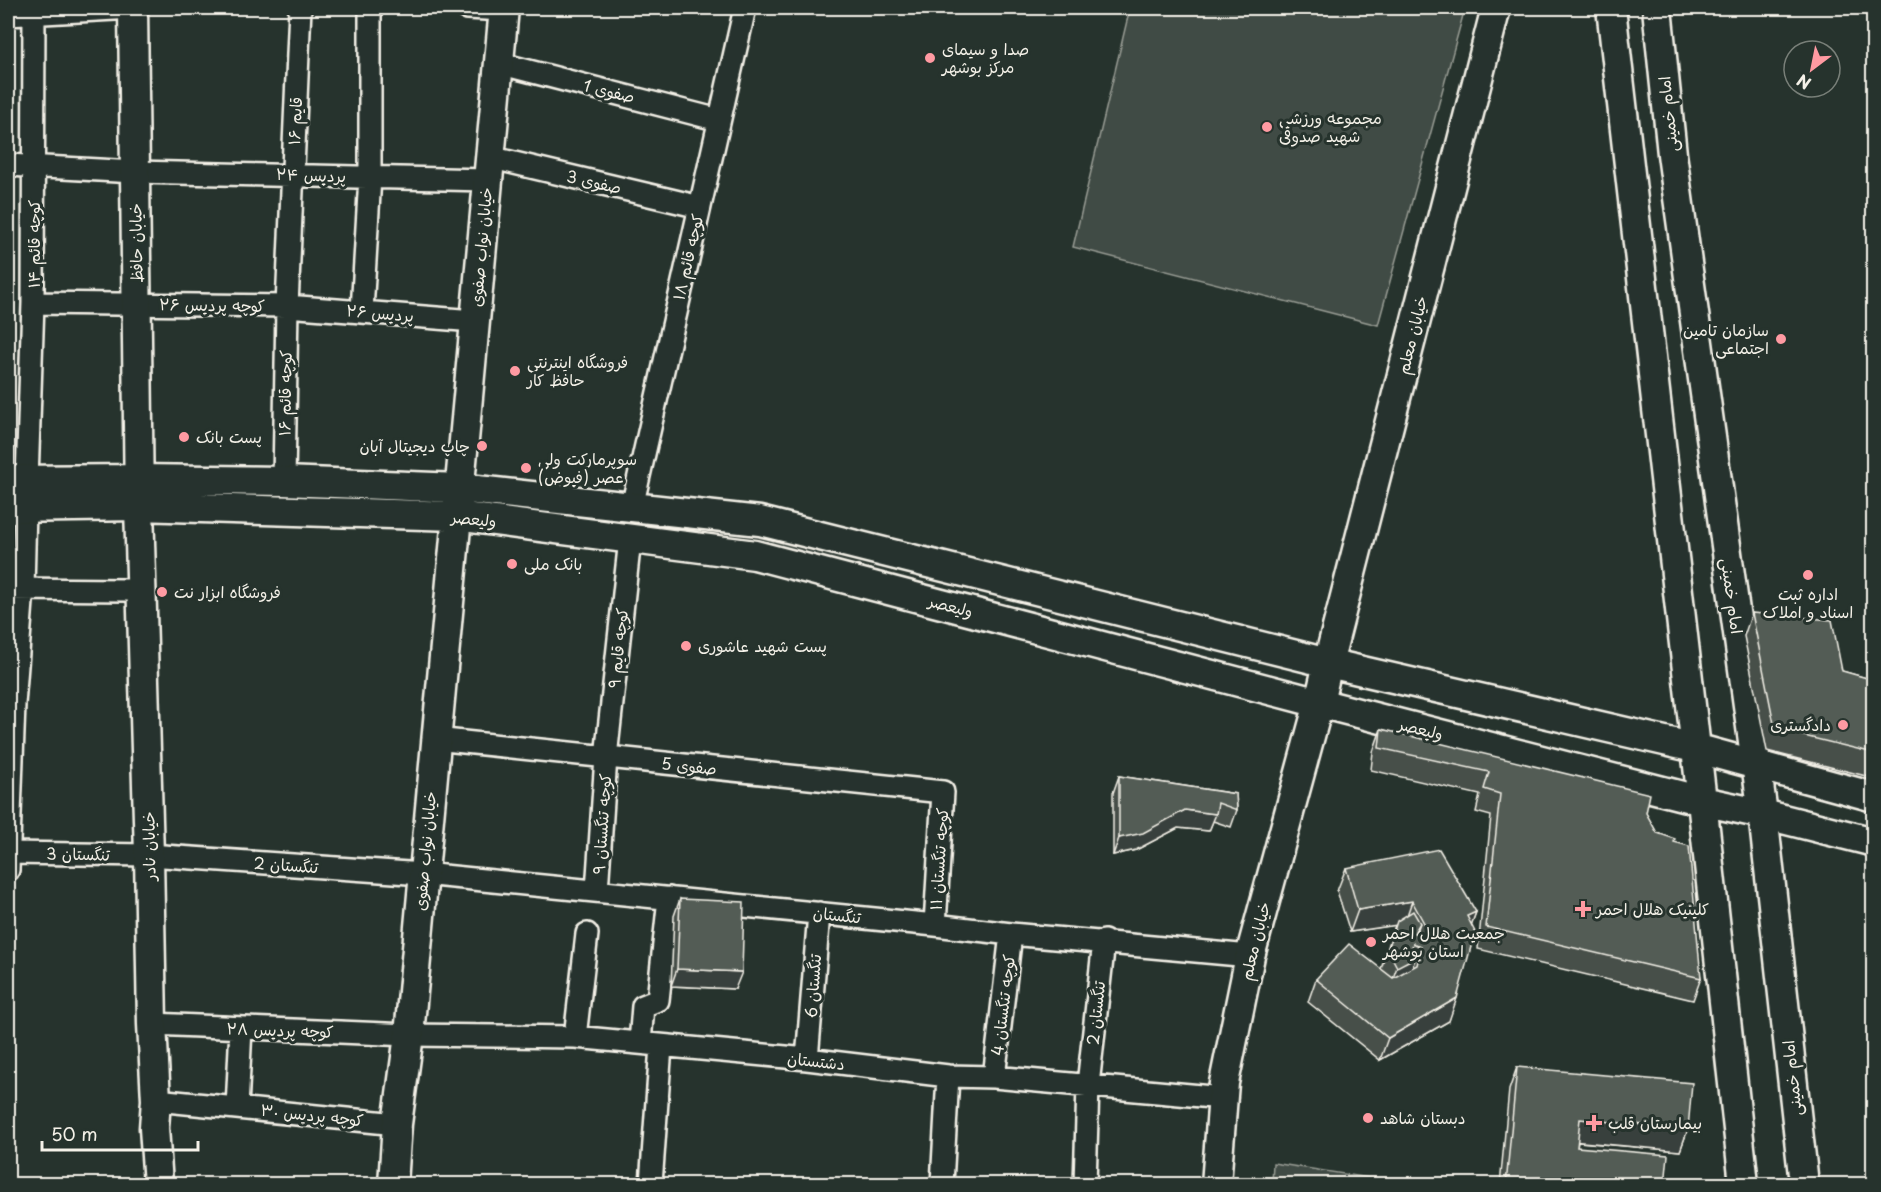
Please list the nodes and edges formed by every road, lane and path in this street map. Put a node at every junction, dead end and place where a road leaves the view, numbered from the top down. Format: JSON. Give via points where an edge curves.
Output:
{"nodes":[{"id":1,"x":133,"y":8,"type":"edge"},
{"id":2,"x":300,"y":8,"type":"edge"},
{"id":3,"x":370,"y":8,"type":"edge"},
{"id":4,"x":467,"y":8,"type":"edge"},
{"id":5,"x":745,"y":8,"type":"edge"},
{"id":6,"x":1496,"y":8,"type":"edge"},
{"id":7,"x":1611,"y":8,"type":"edge"},
{"id":8,"x":1657,"y":8,"type":"edge"},
{"id":9,"x":504,"y":9,"type":"edge"},
{"id":10,"x":34,"y":10,"type":"edge"},
{"id":11,"x":8,"y":15,"type":"edge"},
{"id":12,"x":498,"y":63,"type":"junction"},
{"id":13,"x":719,"y":120,"type":"junction"},
{"id":14,"x":8,"y":165,"type":"edge"},
{"id":15,"x":34,"y":165,"type":"junction"},
{"id":16,"x":488,"y":168,"type":"junction"},
{"id":17,"x":135,"y":171,"type":"junction"},
{"id":18,"x":293,"y":174,"type":"junction"},
{"id":19,"x":370,"y":177,"type":"junction"},
{"id":20,"x":700,"y":207,"type":"junction"},
{"id":21,"x":33,"y":303,"type":"junction"},
{"id":22,"x":137,"y":304,"type":"junction"},
{"id":23,"x":287,"y":306,"type":"junction"},
{"id":24,"x":362,"y":311,"type":"junction"},
{"id":25,"x":474,"y":321,"type":"junction"},
{"id":26,"x":284,"y":481,"type":"junction"},
{"id":27,"x":459,"y":488,"type":"junction"},
{"id":28,"x":139,"y":493,"type":"junction"},
{"id":29,"x":17,"y":494,"type":"edge"},
{"id":30,"x":632,"y":507,"type":"junction"},
{"id":31,"x":456,"y":516,"type":"junction"},
{"id":32,"x":630,"y":539,"type":"junction"},
{"id":33,"x":873,"y":549,"type":"junction"},
{"id":34,"x":864,"y":584,"type":"junction"},
{"id":35,"x":15,"y":589,"type":"edge"},
{"id":36,"x":128,"y":590,"type":"dead end"},
{"id":37,"x":1328,"y":663,"type":"junction"},
{"id":38,"x":12,"y":695,"type":"edge"},
{"id":39,"x":1319,"y":703,"type":"junction"},
{"id":40,"x":435,"y":739,"type":"junction"},
{"id":41,"x":1695,"y":748,"type":"junction"},
{"id":42,"x":606,"y":757,"type":"junction"},
{"id":43,"x":1755,"y":764,"type":"junction"},
{"id":44,"x":943,"y":792,"type":"joint"},
{"id":45,"x":1874,"y":797,"type":"edge"},
{"id":46,"x":1702,"y":801,"type":"junction"},
{"id":47,"x":1763,"y":814,"type":"junction"},
{"id":48,"x":1874,"y":842,"type":"edge"},
{"id":49,"x":149,"y":855,"type":"junction"},
{"id":50,"x":8,"y":859,"type":"edge"},
{"id":51,"x":423,"y":874,"type":"junction"},
{"id":52,"x":597,"y":891,"type":"junction"},
{"id":53,"x":669,"y":898,"type":"junction"},
{"id":54,"x":819,"y":913,"type":"junction"},
{"id":55,"x":935,"y":925,"type":"junction"},
{"id":56,"x":587,"y":934,"type":"dead end"},
{"id":57,"x":1011,"y":934,"type":"junction"},
{"id":58,"x":1104,"y":941,"type":"junction"},
{"id":59,"x":1250,"y":956,"type":"junction"},
{"id":60,"x":152,"y":1024,"type":"junction"},
{"id":61,"x":241,"y":1028,"type":"junction"},
{"id":62,"x":409,"y":1035,"type":"junction"},
{"id":63,"x":575,"y":1038,"type":"junction"},
{"id":64,"x":650,"y":1045,"type":"junction"},
{"id":65,"x":807,"y":1059,"type":"junction"},
{"id":66,"x":948,"y":1076,"type":"junction"},
{"id":67,"x":994,"y":1077,"type":"junction"},
{"id":68,"x":1088,"y":1085,"type":"junction"},
{"id":69,"x":1223,"y":1098,"type":"junction"},
{"id":70,"x":156,"y":1100,"type":"junction"},
{"id":71,"x":237,"y":1108,"type":"junction"},
{"id":72,"x":397,"y":1124,"type":"junction"},
{"id":73,"x":158,"y":1185,"type":"edge"},
{"id":74,"x":393,"y":1185,"type":"edge"},
{"id":75,"x":651,"y":1185,"type":"edge"},
{"id":76,"x":942,"y":1185,"type":"edge"},
{"id":77,"x":1085,"y":1185,"type":"edge"},
{"id":78,"x":1216,"y":1185,"type":"edge"},
{"id":79,"x":1744,"y":1185,"type":"edge"},
{"id":80,"x":1804,"y":1185,"type":"edge"}],
"edges":[{"from":1,"to":10,"type":"street"},
{"from":1,"to":17,"type":"street","name":"خیابان حافظ"},
{"from":2,"to":18,"type":"street","name":"قایم ۱۶"},
{"from":3,"to":19,"type":"street"},
{"from":4,"to":9,"type":"street"},
{"from":5,"to":13,"type":"street","name":"کوچه قائم ۱۸"},
{"from":6,"to":37,"type":"street","name":"خیابان معلم"},
{"from":7,"to":41,"type":"street"},
{"from":8,"to":43,"type":"street","name":"امام خمینی","via":[[1672,154]]},
{"from":9,"to":12,"type":"street","name":"خیابان نواب صفوی"},
{"from":10,"to":11,"type":"street"},
{"from":10,"to":15,"type":"street","name":"کوچه قائم ۱۴"},
{"from":12,"to":13,"type":"street","name":"صفوی 1"},
{"from":12,"to":16,"type":"street","name":"خیابان نواب صفوی"},
{"from":13,"to":20,"type":"street","name":"کوچه قائم ۱۸"},
{"from":14,"to":15,"type":"street","name":"پردیس ۲۴"},
{"from":15,"to":17,"type":"street","name":"پردیس ۲۴"},
{"from":15,"to":21,"type":"street","name":"کوچه قائم ۱۴"},
{"from":16,"to":19,"type":"street","name":"پردیس ۲۴"},
{"from":16,"to":20,"type":"street","name":"صفوی 3"},
{"from":16,"to":25,"type":"street","name":"خیابان نواب صفوی"},
{"from":17,"to":18,"type":"street","name":"پردیس ۲۴"},
{"from":17,"to":22,"type":"street","name":"خیابان حافظ"},
{"from":18,"to":19,"type":"street","name":"پردیس ۲۴"},
{"from":18,"to":23,"type":"street","name":"قایم ۱۶"},
{"from":19,"to":24,"type":"street"},
{"from":20,"to":30,"type":"street","name":"کوچه قائم ۱۸"},
{"from":21,"to":22,"type":"street","name":"کوچه پردیس ۲۶"},
{"from":21,"to":29,"type":"street","name":"کوچه قائم ۱۴"},
{"from":22,"to":23,"type":"street","name":"کوچه پردیس ۲۶"},
{"from":22,"to":28,"type":"street","name":"خیابان حافظ"},
{"from":23,"to":24,"type":"street","name":"پردیس ۲۶"},
{"from":23,"to":26,"type":"street","name":"کوچه قائم ۱۶"},
{"from":24,"to":25,"type":"street","name":"پردیس ۲۶"},
{"from":25,"to":27,"type":"street","name":"خیابان نواب صفوی"},
{"from":26,"to":27,"type":"street","name":"ولیعصر"},
{"from":26,"to":28,"type":"street","name":"ولیعصر"},
{"from":27,"to":30,"type":"street","name":"ولیعصر"},
{"from":27,"to":31,"type":"street","name":"خیابان نواب صفوی"},
{"from":28,"to":29,"type":"street","name":"ولیعصر"},
{"from":28,"to":31,"type":"street","name":"ولیعصر"},
{"from":28,"to":49,"type":"street","name":"خیابان نادر"},
{"from":29,"to":35,"type":"street","name":"کوچه قائم ۱۴"},
{"from":30,"to":33,"type":"street","name":"ولیعصر","via":[[760,520]]},
{"from":31,"to":32,"type":"street","name":"ولیعصر"},
{"from":31,"to":40,"type":"street","name":"خیابان نواب صفوی"},
{"from":32,"to":34,"type":"street","name":"ولیعصر","via":[[755,555]]},
{"from":32,"to":42,"type":"street","name":"کوچه قایم ۹"},
{"from":33,"to":34,"type":"street"},
{"from":33,"to":37,"type":"street","name":"ولیعصر"},
{"from":34,"to":39,"type":"street","name":"ولیعصر"},
{"from":35,"to":36,"type":"street"},
{"from":35,"to":38,"type":"street","name":"کوچه قائم ۱۴"},
{"from":37,"to":39,"type":"street","name":"خیابان معلم"},
{"from":37,"to":41,"type":"street","name":"ولیعصر"},
{"from":38,"to":50,"type":"street","name":"کوچه قائم ۱۴"},
{"from":39,"to":46,"type":"street","name":"ولیعصر"},
{"from":39,"to":59,"type":"street","name":"خیابان معلم"},
{"from":40,"to":42,"type":"street","name":"صفوی 5"},
{"from":40,"to":51,"type":"street","name":"خیابان نواب صفوی"},
{"from":41,"to":43,"type":"street","name":"ولیعصر"},
{"from":41,"to":46,"type":"street"},
{"from":42,"to":44,"type":"street","name":"صفوی 5"},
{"from":42,"to":52,"type":"street","name":"کوچه تنگستان ۹"},
{"from":43,"to":45,"type":"street","name":"ولیعصر"},
{"from":43,"to":47,"type":"street","name":"امام خمینی"},
{"from":44,"to":55,"type":"street","name":"کوچه تنگستان ۱۱"},
{"from":46,"to":47,"type":"street","name":"ولیعصر"},
{"from":46,"to":79,"type":"street"},
{"from":47,"to":48,"type":"street","name":"ولیعصر"},
{"from":47,"to":80,"type":"street","name":"امام خمینی"},
{"from":49,"to":50,"type":"street","name":"تنگستان 3"},
{"from":49,"to":51,"type":"street","name":"تنگستان 2"},
{"from":49,"to":60,"type":"street","name":"خیابان نادر"},
{"from":51,"to":52,"type":"street","name":"تنگستان"},
{"from":51,"to":62,"type":"street","name":"خیابان نواب صفوی"},
{"from":52,"to":53,"type":"street","name":"تنگستان"},
{"from":53,"to":54,"type":"street","name":"تنگستان"},
{"from":53,"to":64,"type":"street","via":[[658,1000],[643,1006]]},
{"from":54,"to":55,"type":"street","name":"تنگستان"},
{"from":54,"to":65,"type":"street","name":"تنگستان 6"},
{"from":55,"to":57,"type":"street","name":"تنگستان"},
{"from":56,"to":63,"type":"street"},
{"from":57,"to":58,"type":"street","name":"تنگستان"},
{"from":57,"to":67,"type":"street","name":"کوچه تنگستان 4"},
{"from":58,"to":59,"type":"street","name":"تنگستان"},
{"from":58,"to":68,"type":"street","name":"تنگستان 2"},
{"from":59,"to":69,"type":"street","name":"خیابان معلم"},
{"from":60,"to":61,"type":"street","name":"کوچه پردیس ۲۸"},
{"from":60,"to":70,"type":"street","name":"خیابان نادر"},
{"from":61,"to":62,"type":"street","name":"کوچه پردیس ۲۸"},
{"from":61,"to":71,"type":"street"},
{"from":62,"to":63,"type":"street","name":"دشتستان"},
{"from":62,"to":72,"type":"street","name":"خیابان نواب صفوی"},
{"from":63,"to":64,"type":"street","name":"دشتستان"},
{"from":64,"to":65,"type":"street","name":"دشتستان"},
{"from":64,"to":75,"type":"street"},
{"from":65,"to":66,"type":"street","name":"دشتستان"},
{"from":66,"to":67,"type":"street","name":"دشتستان"},
{"from":66,"to":76,"type":"street"},
{"from":67,"to":68,"type":"street","name":"دشتستان"},
{"from":68,"to":69,"type":"street","name":"دشتستان"},
{"from":68,"to":77,"type":"street","name":"تنگستان 2"},
{"from":69,"to":78,"type":"street","name":"خیابان معلم"},
{"from":70,"to":71,"type":"street","name":"کوچه پردیس ۳۰"},
{"from":70,"to":73,"type":"street","name":"خیابان نادر"},
{"from":71,"to":72,"type":"street","name":"کوچه پردیس ۳۰"},
{"from":72,"to":74,"type":"street","name":"خیابان نواب صفوی"}]}
